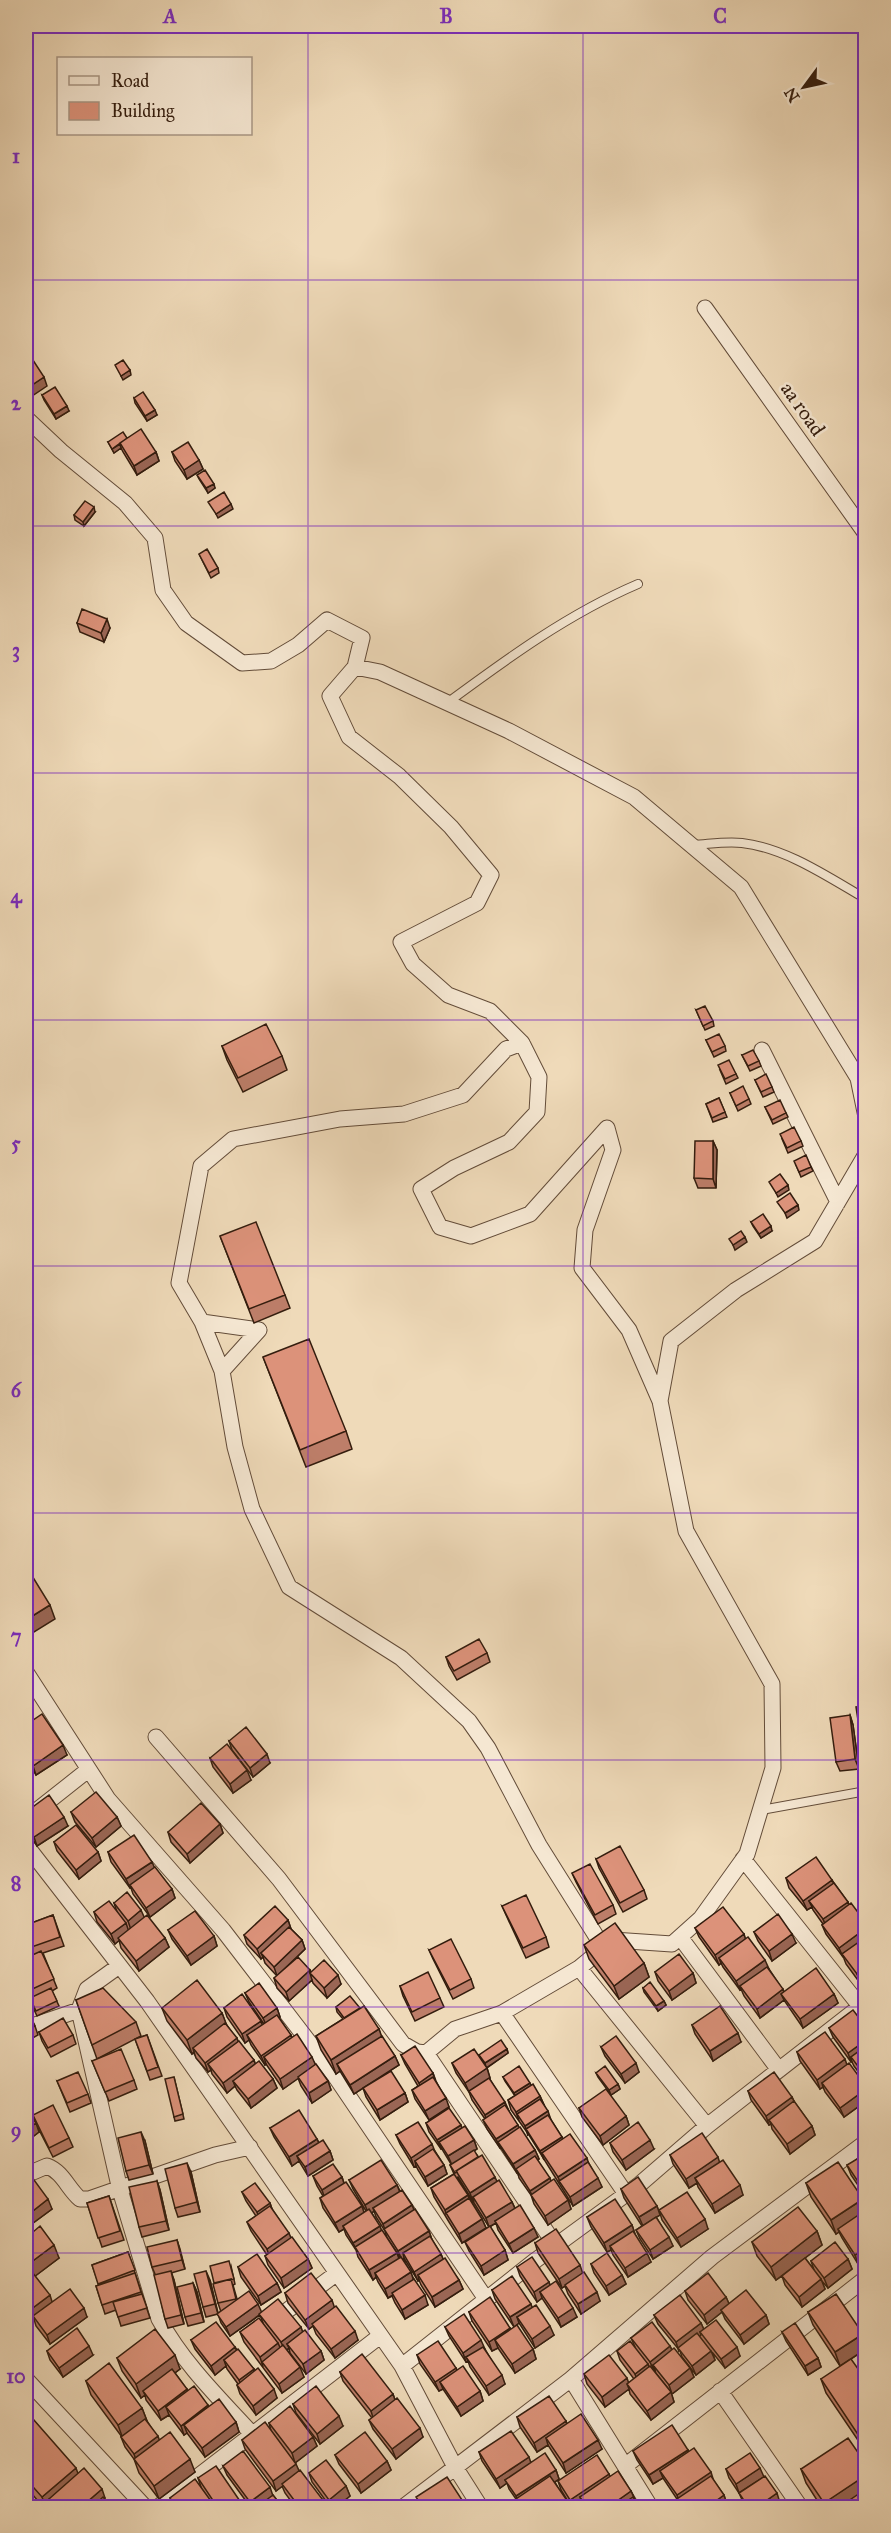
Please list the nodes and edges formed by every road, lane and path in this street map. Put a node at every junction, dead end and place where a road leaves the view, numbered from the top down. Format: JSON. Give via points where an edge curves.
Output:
{"nodes":[{"id":1,"x":705,"y":308,"type":"dead end"},
{"id":2,"x":26,"y":418,"type":"edge"},
{"id":3,"x":866,"y":534,"type":"edge"},
{"id":4,"x":638,"y":584,"type":"dead end"},
{"id":5,"x":355,"y":667,"type":"junction"},
{"id":6,"x":447,"y":703,"type":"junction"},
{"id":7,"x":692,"y":846,"type":"junction"},
{"id":8,"x":866,"y":899,"type":"edge"},
{"id":9,"x":522,"y":1043,"type":"junction"},
{"id":10,"x":762,"y":1050,"type":"dead end"},
{"id":11,"x":866,"y":1117,"type":"edge"},
{"id":12,"x":866,"y":1154,"type":"edge"},
{"id":13,"x":838,"y":1202,"type":"junction"},
{"id":14,"x":201,"y":1322,"type":"junction"},
{"id":15,"x":222,"y":1371,"type":"junction"},
{"id":16,"x":660,"y":1401,"type":"junction"},
{"id":17,"x":26,"y":1672,"type":"edge"},
{"id":18,"x":156,"y":1737,"type":"dead end"},
{"id":19,"x":88,"y":1770,"type":"junction"},
{"id":20,"x":866,"y":1791,"type":"edge"},
{"id":21,"x":760,"y":1810,"type":"junction"},
{"id":22,"x":26,"y":1819,"type":"edge"},
{"id":23,"x":26,"y":1845,"type":"edge"},
{"id":24,"x":743,"y":1859,"type":"junction"},
{"id":25,"x":680,"y":1937,"type":"junction"},
{"id":26,"x":603,"y":1947,"type":"junction"},
{"id":27,"x":118,"y":1966,"type":"junction"},
{"id":28,"x":579,"y":1968,"type":"junction"},
{"id":29,"x":863,"y":2004,"type":"edge"},
{"id":30,"x":79,"y":2010,"type":"junction"},
{"id":31,"x":502,"y":2013,"type":"junction"},
{"id":32,"x":26,"y":2028,"type":"edge"},
{"id":33,"x":426,"y":2053,"type":"junction"},
{"id":34,"x":779,"y":2070,"type":"junction"},
{"id":35,"x":707,"y":2126,"type":"junction"},
{"id":36,"x":866,"y":2142,"type":"edge"},
{"id":37,"x":250,"y":2147,"type":"junction"},
{"id":38,"x":26,"y":2175,"type":"edge"},
{"id":39,"x":120,"y":2190,"type":"junction"},
{"id":40,"x":626,"y":2194,"type":"junction"},
{"id":41,"x":556,"y":2246,"type":"junction"},
{"id":42,"x":337,"y":2272,"type":"junction"},
{"id":43,"x":866,"y":2277,"type":"edge"},
{"id":44,"x":486,"y":2300,"type":"junction"},
{"id":45,"x":264,"y":2328,"type":"edge"},
{"id":46,"x":380,"y":2336,"type":"junction"},
{"id":47,"x":402,"y":2366,"type":"junction"},
{"id":48,"x":26,"y":2379,"type":"edge"},
{"id":49,"x":571,"y":2379,"type":"junction"},
{"id":50,"x":720,"y":2391,"type":"junction"},
{"id":51,"x":253,"y":2435,"type":"junction"},
{"id":52,"x":625,"y":2466,"type":"junction"},
{"id":53,"x":455,"y":2467,"type":"junction"},
{"id":54,"x":146,"y":2508,"type":"edge"},
{"id":55,"x":157,"y":2508,"type":"edge"},
{"id":56,"x":402,"y":2508,"type":"edge"},
{"id":57,"x":481,"y":2508,"type":"edge"},
{"id":58,"x":651,"y":2508,"type":"edge"},
{"id":59,"x":801,"y":2508,"type":"edge"}],
"edges":[{"from":1,"to":3,"type":"street","name":"aa road"},
{"from":2,"to":5,"type":"street","via":[[125,503],[155,538],[163,590],[186,623],[242,663],[271,661],[298,645],[327,620],[362,638]]},
{"from":4,"to":6,"type":"lane","via":[[598,601],[552,628]]},
{"from":5,"to":6,"type":"street","via":[[380,672]]},
{"from":5,"to":9,"type":"street","via":[[330,696],[349,737],[399,776],[451,827],[491,875],[477,903],[401,942],[413,964],[448,995],[490,1011]]},
{"from":6,"to":7,"type":"street","via":[[634,797]]},
{"from":7,"to":8,"type":"lane","via":[[739,842],[760,846],[790,857]]},
{"from":7,"to":11,"type":"street","via":[[741,887],[858,1078]]},
{"from":9,"to":14,"type":"street","via":[[506,1049],[463,1095],[404,1114],[340,1119],[233,1139],[201,1166],[179,1283]]},
{"from":9,"to":16,"type":"street","via":[[539,1077],[537,1112],[509,1142],[421,1189],[440,1227],[471,1236],[530,1214],[607,1128],[613,1149],[585,1230],[582,1268],[630,1330]]},
{"from":10,"to":13,"type":"street"},
{"from":12,"to":13,"type":"street"},
{"from":13,"to":16,"type":"street","via":[[815,1240],[736,1290],[671,1341]]},
{"from":14,"to":15,"type":"street"},
{"from":14,"to":15,"type":"street","via":[[259,1330]]},
{"from":15,"to":26,"type":"street","via":[[234,1447],[252,1509],[289,1587],[401,1658],[469,1720],[539,1845]]},
{"from":16,"to":21,"type":"street","via":[[686,1531],[772,1684],[773,1768]]},
{"from":17,"to":19,"type":"street"},
{"from":18,"to":33,"type":"street","via":[[279,1879],[404,2044]]},
{"from":19,"to":22,"type":"street"},
{"from":19,"to":44,"type":"street","via":[[108,1799],[223,1930],[335,2076]]},
{"from":20,"to":21,"type":"lane"},
{"from":21,"to":24,"type":"street"},
{"from":23,"to":27,"type":"street"},
{"from":24,"to":25,"type":"street","via":[[701,1918]]},
{"from":24,"to":29,"type":"street"},
{"from":25,"to":26,"type":"street","via":[[672,1944],[613,1940]]},
{"from":25,"to":34,"type":"street"},
{"from":26,"to":28,"type":"street"},
{"from":27,"to":30,"type":"street","via":[[87,1989]]},
{"from":27,"to":37,"type":"street"},
{"from":28,"to":31,"type":"street"},
{"from":28,"to":35,"type":"street"},
{"from":29,"to":34,"type":"street"},
{"from":30,"to":32,"type":"street"},
{"from":30,"to":39,"type":"street"},
{"from":31,"to":33,"type":"street","via":[[455,2029]]},
{"from":31,"to":40,"type":"street"},
{"from":33,"to":41,"type":"street"},
{"from":34,"to":35,"type":"street"},
{"from":35,"to":40,"type":"street"},
{"from":36,"to":49,"type":"street","via":[[712,2257]]},
{"from":37,"to":39,"type":"street","via":[[215,2155]]},
{"from":37,"to":42,"type":"street"},
{"from":38,"to":39,"type":"street","via":[[47,2166],[56,2169],[80,2199]]},
{"from":39,"to":51,"type":"street","via":[[159,2319],[197,2374]]},
{"from":40,"to":41,"type":"street"},
{"from":41,"to":44,"type":"street"},
{"from":42,"to":45,"type":"street"},
{"from":42,"to":46,"type":"street"},
{"from":43,"to":50,"type":"street"},
{"from":44,"to":47,"type":"street"},
{"from":46,"to":47,"type":"street"},
{"from":46,"to":51,"type":"street"},
{"from":47,"to":53,"type":"street"},
{"from":48,"to":54,"type":"street"},
{"from":49,"to":52,"type":"street"},
{"from":49,"to":53,"type":"street"},
{"from":50,"to":52,"type":"street"},
{"from":50,"to":59,"type":"street"},
{"from":51,"to":55,"type":"street"},
{"from":52,"to":58,"type":"street"},
{"from":53,"to":56,"type":"street"},
{"from":53,"to":57,"type":"street"}]}
